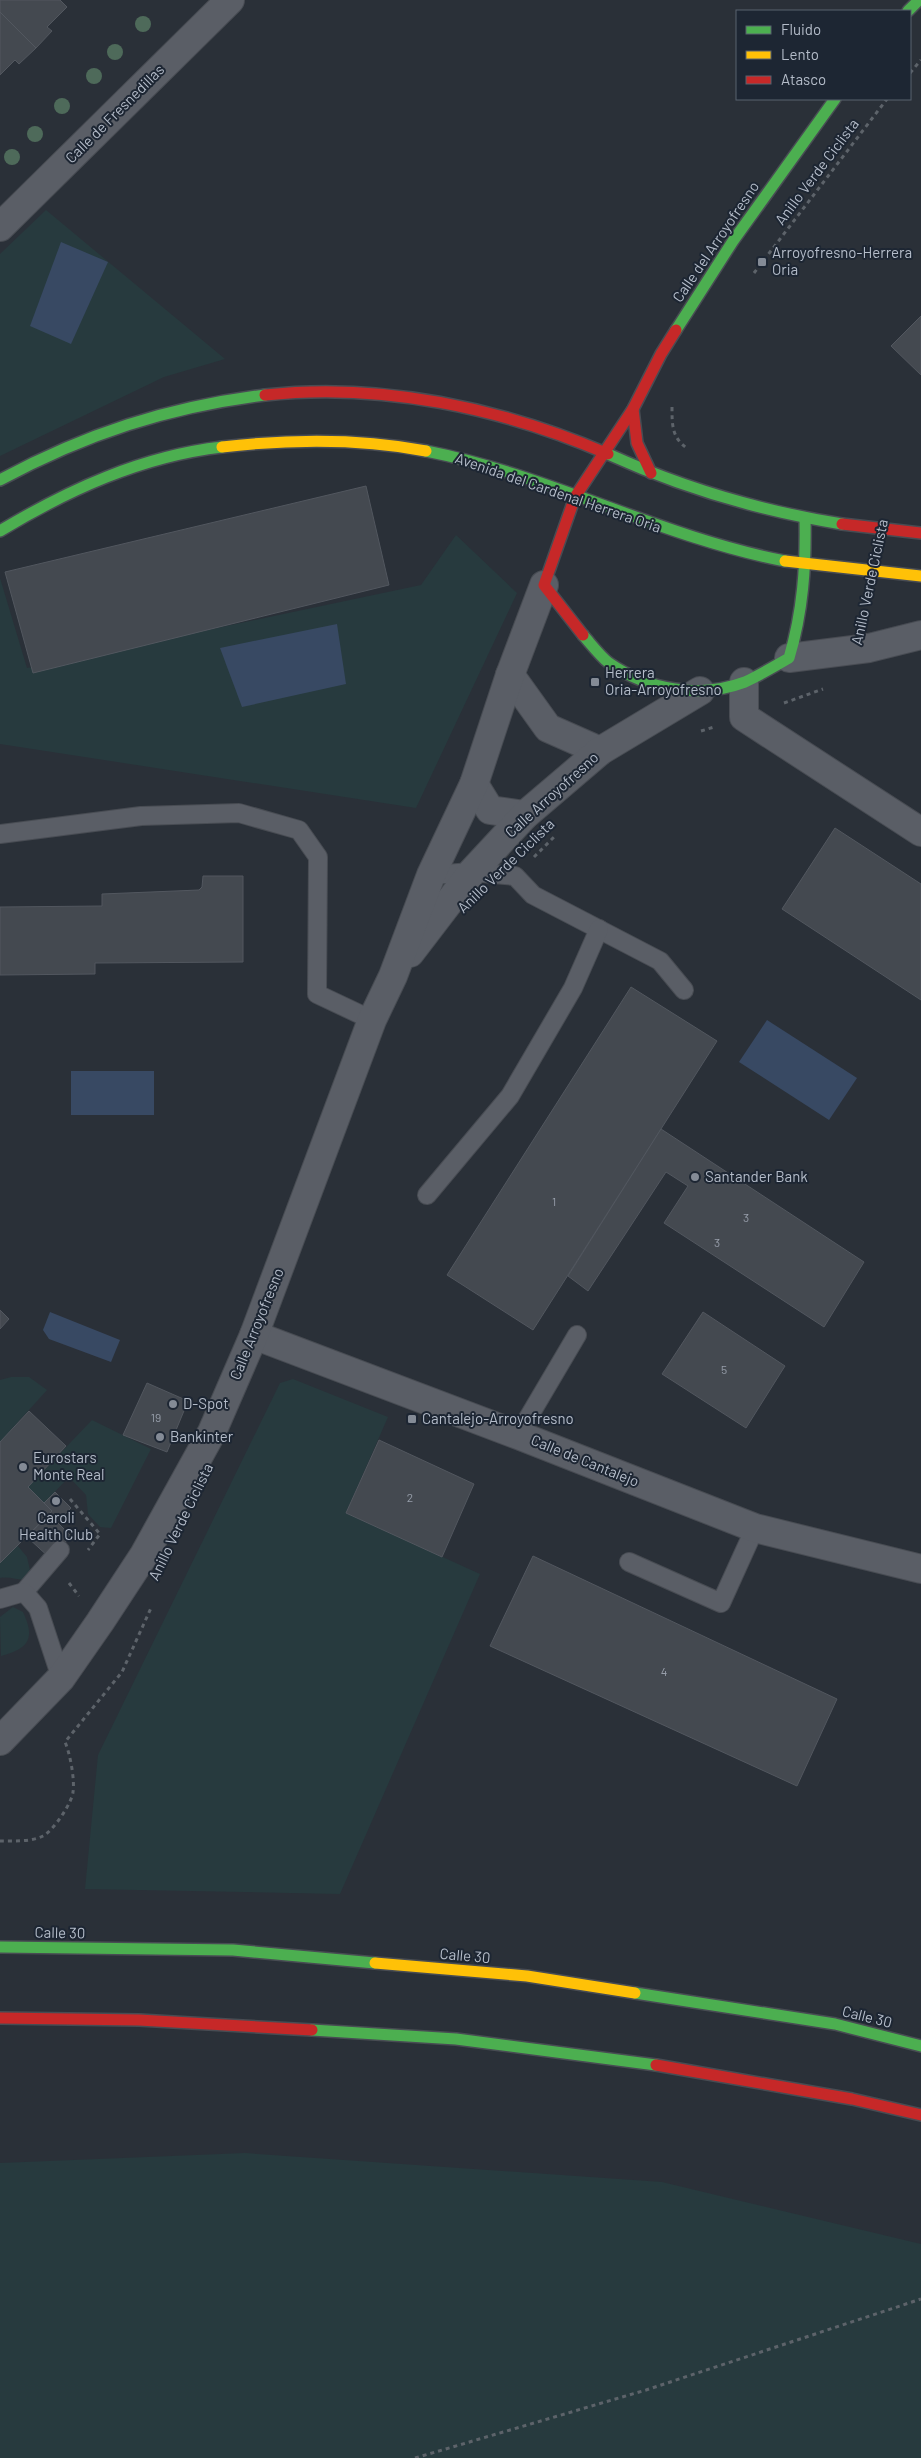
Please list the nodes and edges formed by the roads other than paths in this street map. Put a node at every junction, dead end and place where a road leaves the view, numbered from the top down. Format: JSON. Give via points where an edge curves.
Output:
{"nodes":[{"id":1,"x":230,"y":0,"type":"edge"},
{"id":2,"x":919,"y":0,"type":"edge"},
{"id":3,"x":909,"y":10,"type":"edge"},
{"id":4,"x":834,"y":100,"type":"edge"},
{"id":5,"x":0,"y":227,"type":"edge"},
{"id":6,"x":633,"y":409,"type":"junction"},
{"id":7,"x":603,"y":452,"type":"junction"},
{"id":8,"x":650,"y":473,"type":"junction"},
{"id":9,"x":0,"y":480,"type":"edge"},
{"id":10,"x":575,"y":497,"type":"junction"},
{"id":11,"x":805,"y":518,"type":"junction"},
{"id":12,"x":0,"y":531,"type":"edge"},
{"id":13,"x":921,"y":533,"type":"edge"},
{"id":14,"x":806,"y":563,"type":"junction"},
{"id":15,"x":921,"y":576,"type":"edge"},
{"id":16,"x":544,"y":585,"type":"junction"},
{"id":17,"x":921,"y":635,"type":"edge"},
{"id":18,"x":789,"y":658,"type":"junction"},
{"id":19,"x":510,"y":675,"type":"junction"},
{"id":20,"x":744,"y":682,"type":"junction"},
{"id":21,"x":700,"y":691,"type":"junction"},
{"id":22,"x":600,"y":751,"type":"junction"},
{"id":23,"x":474,"y":784,"type":"junction"},
{"id":24,"x":525,"y":815,"type":"junction"},
{"id":25,"x":921,"y":832,"type":"edge"},
{"id":26,"x":0,"y":834,"type":"edge"},
{"id":27,"x":472,"y":872,"type":"junction"},
{"id":28,"x":431,"y":874,"type":"junction"},
{"id":29,"x":599,"y":929,"type":"junction"},
{"id":30,"x":393,"y":976,"type":"junction"},
{"id":31,"x":684,"y":990,"type":"dead end"},
{"id":32,"x":372,"y":1020,"type":"junction"},
{"id":33,"x":427,"y":1195,"type":"dead end"},
{"id":34,"x":577,"y":1334,"type":"dead end"},
{"id":35,"x":254,"y":1335,"type":"junction"},
{"id":36,"x":518,"y":1435,"type":"junction"},
{"id":37,"x":755,"y":1528,"type":"junction"},
{"id":38,"x":60,"y":1550,"type":"dead end"},
{"id":39,"x":629,"y":1562,"type":"dead end"},
{"id":40,"x":921,"y":1569,"type":"edge"},
{"id":41,"x":24,"y":1592,"type":"junction"},
{"id":42,"x":0,"y":1599,"type":"edge"},
{"id":43,"x":61,"y":1678,"type":"junction"},
{"id":44,"x":0,"y":1741,"type":"edge"},
{"id":45,"x":0,"y":1947,"type":"edge"},
{"id":46,"x":0,"y":2018,"type":"edge"},
{"id":47,"x":921,"y":2046,"type":"edge"},
{"id":48,"x":921,"y":2115,"type":"edge"}],
"edges":[{"from":1,"to":5,"type":"street","name":"Calle de Fresnedillas"},
{"from":2,"to":3,"type":"main road"},
{"from":4,"to":6,"type":"main road","name":"Calle del Arroyofresno","via":[[732,241],[661,354]]},
{"from":6,"to":7,"type":"main road","name":"Calle del Arroyofresno"},
{"from":6,"to":8,"type":"main road","via":[[637,443]]},
{"from":7,"to":8,"type":"main road"},
{"from":7,"to":9,"type":"main road","via":[[553,432],[463,407],[416,398],[321,392],[233,400],[131,422],[29,462]]},
{"from":7,"to":10,"type":"main road","name":"Calle del Arroyofresno"},
{"from":8,"to":11,"type":"main road"},
{"from":10,"to":12,"type":"main road","name":"Avenida del Cardenal Herrera Oria","via":[[497,468],[400,444],[291,440],[214,448],[156,461],[52,499]]},
{"from":10,"to":14,"type":"main road","name":"Avenida del Cardenal Herrera Oria","via":[[690,537],[743,552]]},
{"from":10,"to":16,"type":"main road","name":"Calle del Arroyofresno"},
{"from":11,"to":13,"type":"main road"},
{"from":11,"to":14,"type":"main road"},
{"from":14,"to":15,"type":"main road","name":"Avenida del Cardenal Herrera Oria"},
{"from":14,"to":18,"type":"main road","via":[[800,622]]},
{"from":16,"to":19,"type":"street","name":"Calle Arroyofresno"},
{"from":16,"to":21,"type":"main road","via":[[608,662],[666,689]]},
{"from":17,"to":18,"type":"street","via":[[869,648]]},
{"from":18,"to":20,"type":"main road"},
{"from":19,"to":22,"type":"street","via":[[548,728]]},
{"from":19,"to":23,"type":"street","name":"Calle Arroyofresno"},
{"from":20,"to":21,"type":"main road"},
{"from":20,"to":25,"type":"street","via":[[744,717]]},
{"from":21,"to":22,"type":"street","name":"Calle Arroyofresno"},
{"from":22,"to":24,"type":"street","name":"Calle Arroyofresno"},
{"from":23,"to":24,"type":"street","via":[[490,810]]},
{"from":23,"to":28,"type":"street","name":"Calle Arroyofresno"},
{"from":24,"to":27,"type":"street","name":"Calle Arroyofresno"},
{"from":26,"to":32,"type":"lane","via":[[141,816],[239,813],[299,830],[318,856],[317,994]]},
{"from":27,"to":28,"type":"lane"},
{"from":27,"to":29,"type":"lane","via":[[515,876],[533,895]]},
{"from":27,"to":30,"type":"street","name":"Calle Arroyofresno"},
{"from":28,"to":30,"type":"street","name":"Calle Arroyofresno"},
{"from":29,"to":31,"type":"lane","via":[[660,961]]},
{"from":29,"to":33,"type":"lane","via":[[573,988],[510,1096]]},
{"from":30,"to":32,"type":"street","name":"Calle Arroyofresno"},
{"from":32,"to":35,"type":"street","name":"Calle Arroyofresno"},
{"from":34,"to":36,"type":"lane"},
{"from":35,"to":36,"type":"street","name":"Calle de Cantalejo"},
{"from":35,"to":43,"type":"street","name":"Calle Arroyofresno","via":[[212,1432],[144,1555]]},
{"from":36,"to":37,"type":"street","name":"Calle de Cantalejo"},
{"from":37,"to":39,"type":"lane","via":[[721,1603]]},
{"from":37,"to":40,"type":"street","name":"Calle de Cantalejo"},
{"from":38,"to":41,"type":"lane"},
{"from":41,"to":42,"type":"lane"},
{"from":41,"to":43,"type":"lane","via":[[38,1608]]},
{"from":43,"to":44,"type":"street","name":"Calle Arroyofresno"},
{"from":45,"to":47,"type":"main road","name":"Calle 30","via":[[233,1950],[527,1976],[835,2024]]},
{"from":46,"to":48,"type":"main road","via":[[139,2020],[456,2039],[668,2066],[852,2099]]}]}
